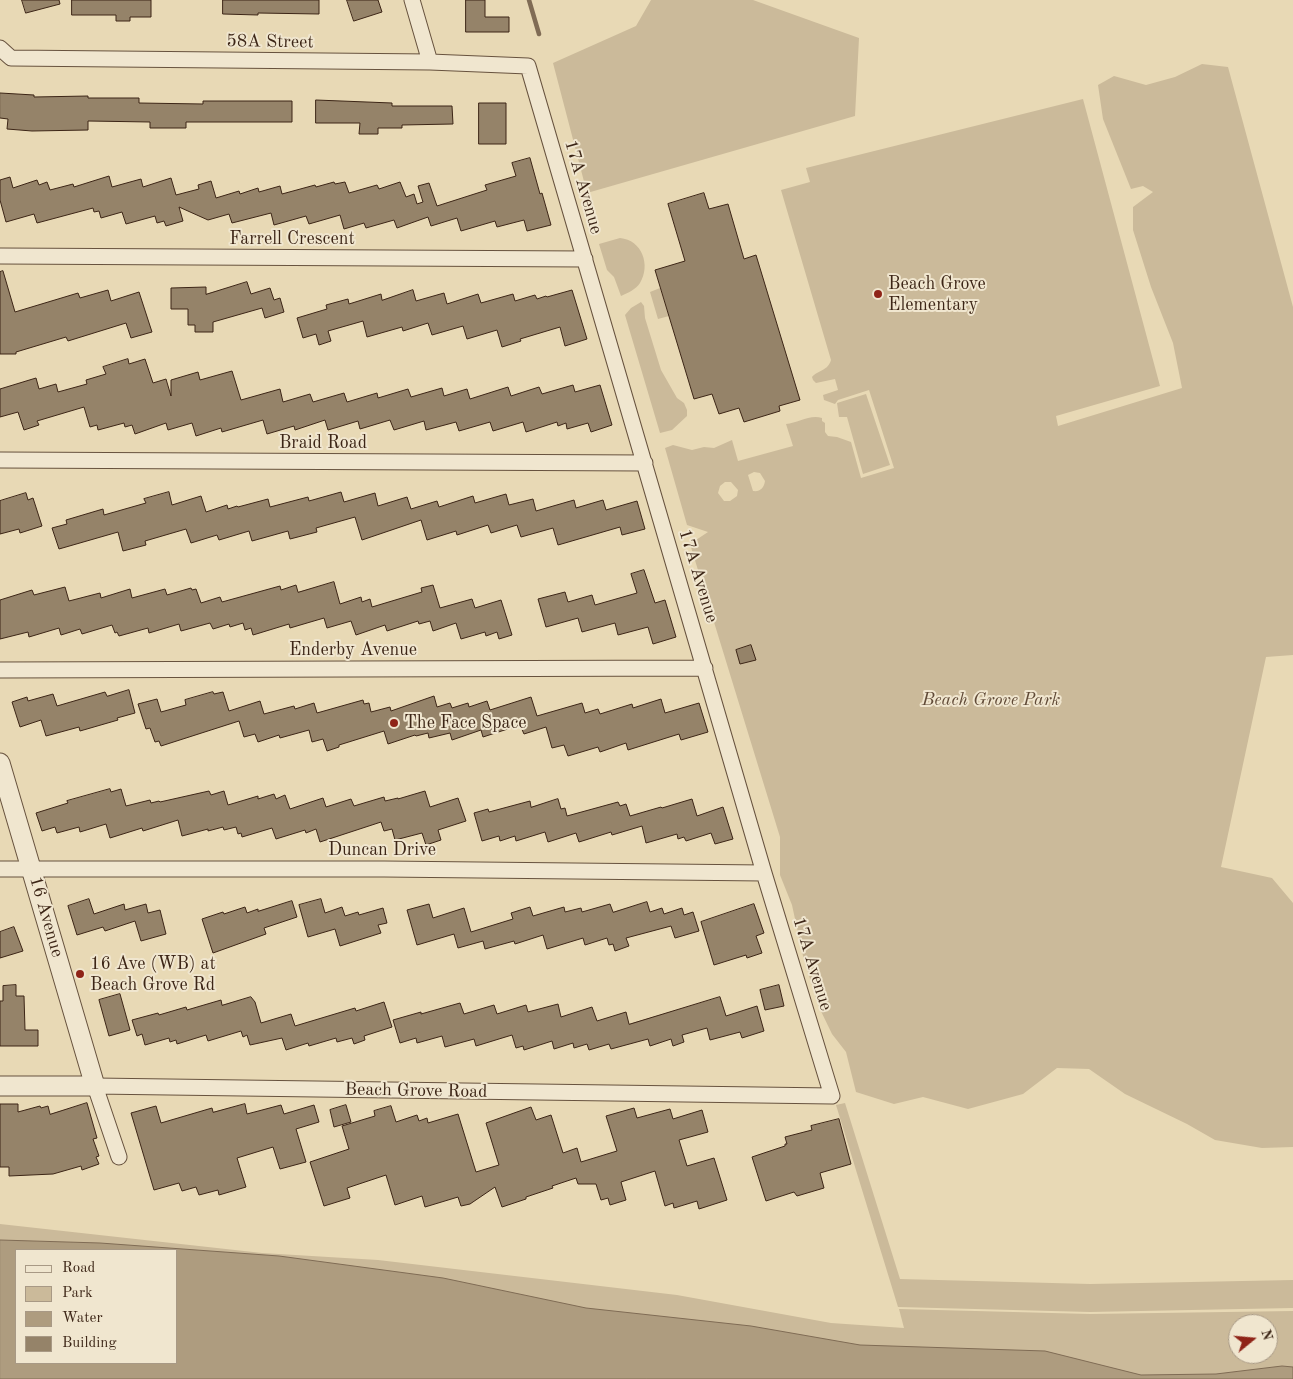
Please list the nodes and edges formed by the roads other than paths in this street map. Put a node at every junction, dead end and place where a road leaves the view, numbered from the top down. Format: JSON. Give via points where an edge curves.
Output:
{"nodes":[{"id":1,"x":412,"y":0,"type":"edge"},
{"id":2,"x":6,"y":53,"type":"edge"},
{"id":3,"x":430,"y":62,"type":"junction"},
{"id":4,"x":528,"y":66,"type":"joint"},
{"id":5,"x":0,"y":256,"type":"edge"},
{"id":6,"x":585,"y":258,"type":"junction"},
{"id":7,"x":0,"y":460,"type":"edge"},
{"id":8,"x":645,"y":463,"type":"junction"},
{"id":9,"x":706,"y":668,"type":"junction"},
{"id":10,"x":0,"y":670,"type":"edge"},
{"id":11,"x":0,"y":763,"type":"edge"},
{"id":12,"x":31,"y":868,"type":"junction"},
{"id":13,"x":0,"y":869,"type":"edge"},
{"id":14,"x":764,"y":873,"type":"junction"},
{"id":15,"x":0,"y":1086,"type":"edge"},
{"id":16,"x":95,"y":1086,"type":"junction"},
{"id":17,"x":832,"y":1096,"type":"joint"},
{"id":18,"x":119,"y":1157,"type":"dead end"}],
"edges":[{"from":1,"to":3,"type":"street"},
{"from":2,"to":3,"type":"street","name":"58A Street"},
{"from":3,"to":4,"type":"street","name":"58A Street"},
{"from":4,"to":6,"type":"street","name":"17A Avenue"},
{"from":5,"to":6,"type":"street","name":"Farrell Crescent"},
{"from":6,"to":8,"type":"street","name":"17A Avenue"},
{"from":7,"to":8,"type":"street","name":"Braid Road"},
{"from":8,"to":9,"type":"street","name":"17A Avenue"},
{"from":9,"to":10,"type":"street","name":"Enderby Avenue"},
{"from":9,"to":14,"type":"street","name":"17A Avenue"},
{"from":11,"to":12,"type":"street","name":"16 Avenue"},
{"from":12,"to":13,"type":"street","name":"Duncan Drive"},
{"from":12,"to":14,"type":"street","name":"Duncan Drive"},
{"from":12,"to":16,"type":"street","name":"16 Avenue"},
{"from":14,"to":17,"type":"street","name":"17A Avenue"},
{"from":15,"to":16,"type":"street","name":"Beach Grove Road"},
{"from":16,"to":17,"type":"street","name":"Beach Grove Road"},
{"from":16,"to":18,"type":"street","name":"16 Avenue"}]}
